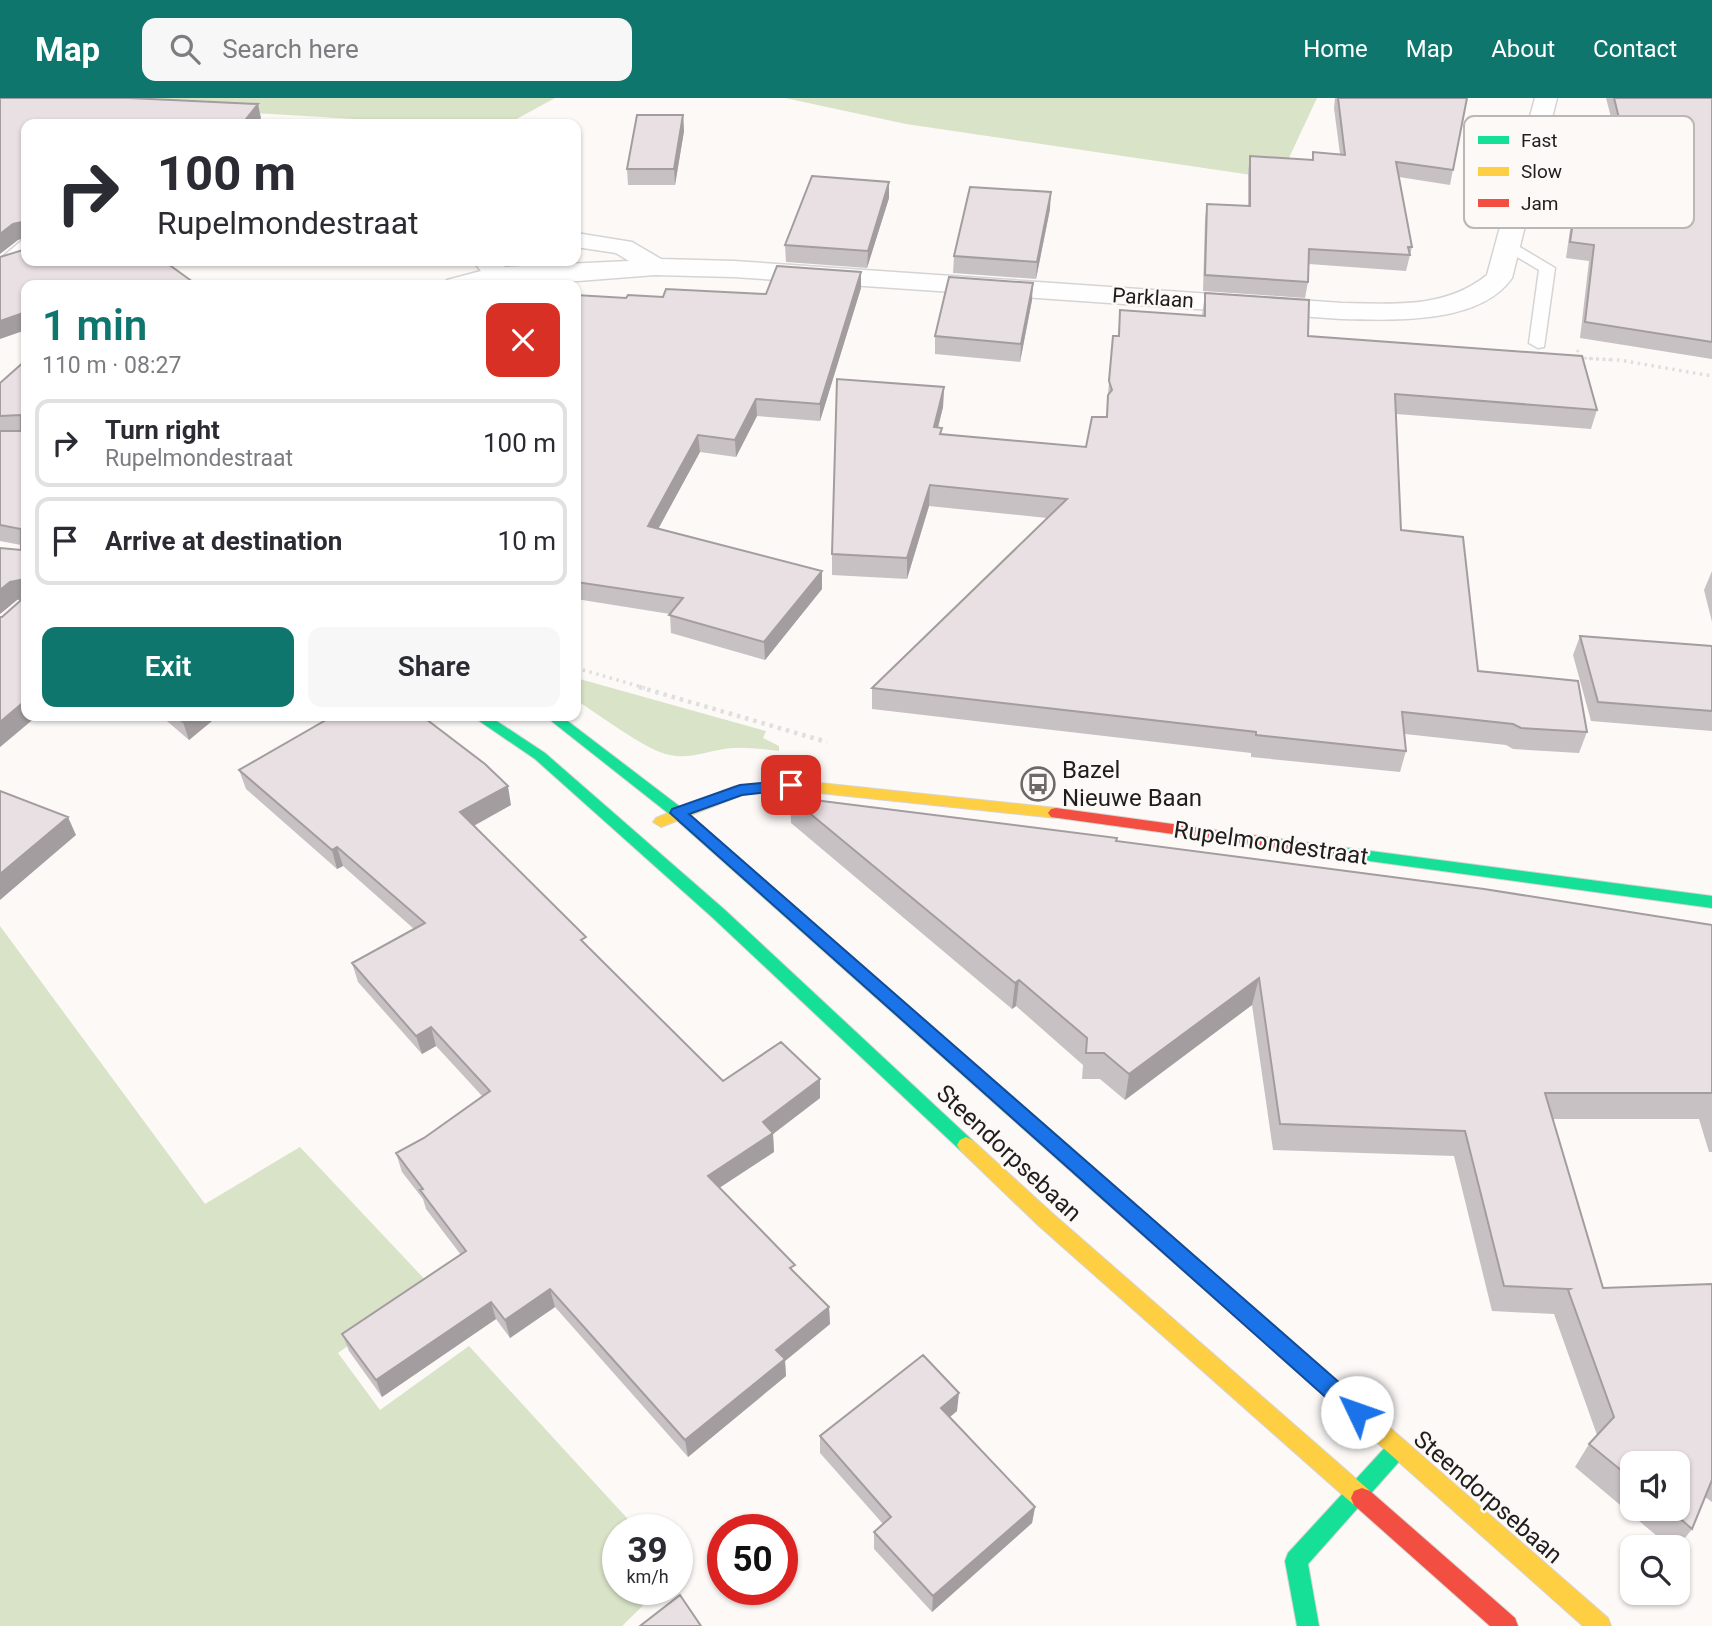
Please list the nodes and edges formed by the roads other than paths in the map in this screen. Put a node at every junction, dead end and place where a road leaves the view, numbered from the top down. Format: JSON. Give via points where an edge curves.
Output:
{"nodes":[{"id":1,"x":1546,"y":98,"type":"edge"},
{"id":2,"x":1541,"y":116,"type":"edge"},
{"id":3,"x":1512,"y":228,"type":"edge"},
{"id":4,"x":581,"y":241,"type":"edge"},
{"id":5,"x":1508,"y":244,"type":"junction"},
{"id":6,"x":655,"y":267,"type":"junction"},
{"id":7,"x":492,"y":268,"type":"edge"},
{"id":8,"x":467,"y":280,"type":"edge"},
{"id":9,"x":1538,"y":343,"type":"road end"},
{"id":10,"x":487,"y":721,"type":"edge"},
{"id":11,"x":558,"y":721,"type":"edge"},
{"id":12,"x":678,"y":813,"type":"junction"},
{"id":13,"x":631,"y":838,"type":"junction"},
{"id":14,"x":1712,"y":902,"type":"edge"},
{"id":15,"x":1398,"y":1448,"type":"junction"},
{"id":16,"x":1357,"y":1492,"type":"junction"},
{"id":17,"x":1308,"y":1626,"type":"edge"},
{"id":18,"x":1507,"y":1626,"type":"edge"},
{"id":19,"x":1600,"y":1626,"type":"edge"}],
"edges":[{"from":1,"to":2,"type":"street","name":"Parklaan"},
{"from":3,"to":5,"type":"street","name":"Parklaan"},
{"from":4,"to":6,"type":"street","via":[[623,247]]},
{"from":5,"to":6,"type":"street","name":"Parklaan","via":[[1499,278],[1486,293],[1444,307],[1397,311]]},
{"from":5,"to":9,"type":"lane","via":[[1547,268]]},
{"from":6,"to":7,"type":"street","name":"Parklaan","via":[[565,274]]},
{"from":7,"to":8,"type":"street","name":"Parklaan"},
{"from":10,"to":13,"type":"main road","name":"Steendorpsebaan","via":[[540,756]]},
{"from":11,"to":12,"type":"main road","name":"Steendorpsebaan"},
{"from":12,"to":13,"type":"main road","name":"Rupelmondestraat"},
{"from":12,"to":14,"type":"main road","name":"Rupelmondestraat","via":[[740,790],[791,785],[1008,807]]},
{"from":12,"to":15,"type":"main road","name":"Steendorpsebaan"},
{"from":13,"to":16,"type":"main road","name":"Steendorpsebaan","via":[[742,935],[1045,1219]]},
{"from":15,"to":16,"type":"main road"},
{"from":15,"to":19,"type":"main road","name":"Steendorpsebaan"},
{"from":16,"to":17,"type":"main road","via":[[1296,1561]]},
{"from":16,"to":18,"type":"main road","name":"Steendorpsebaan"}]}
